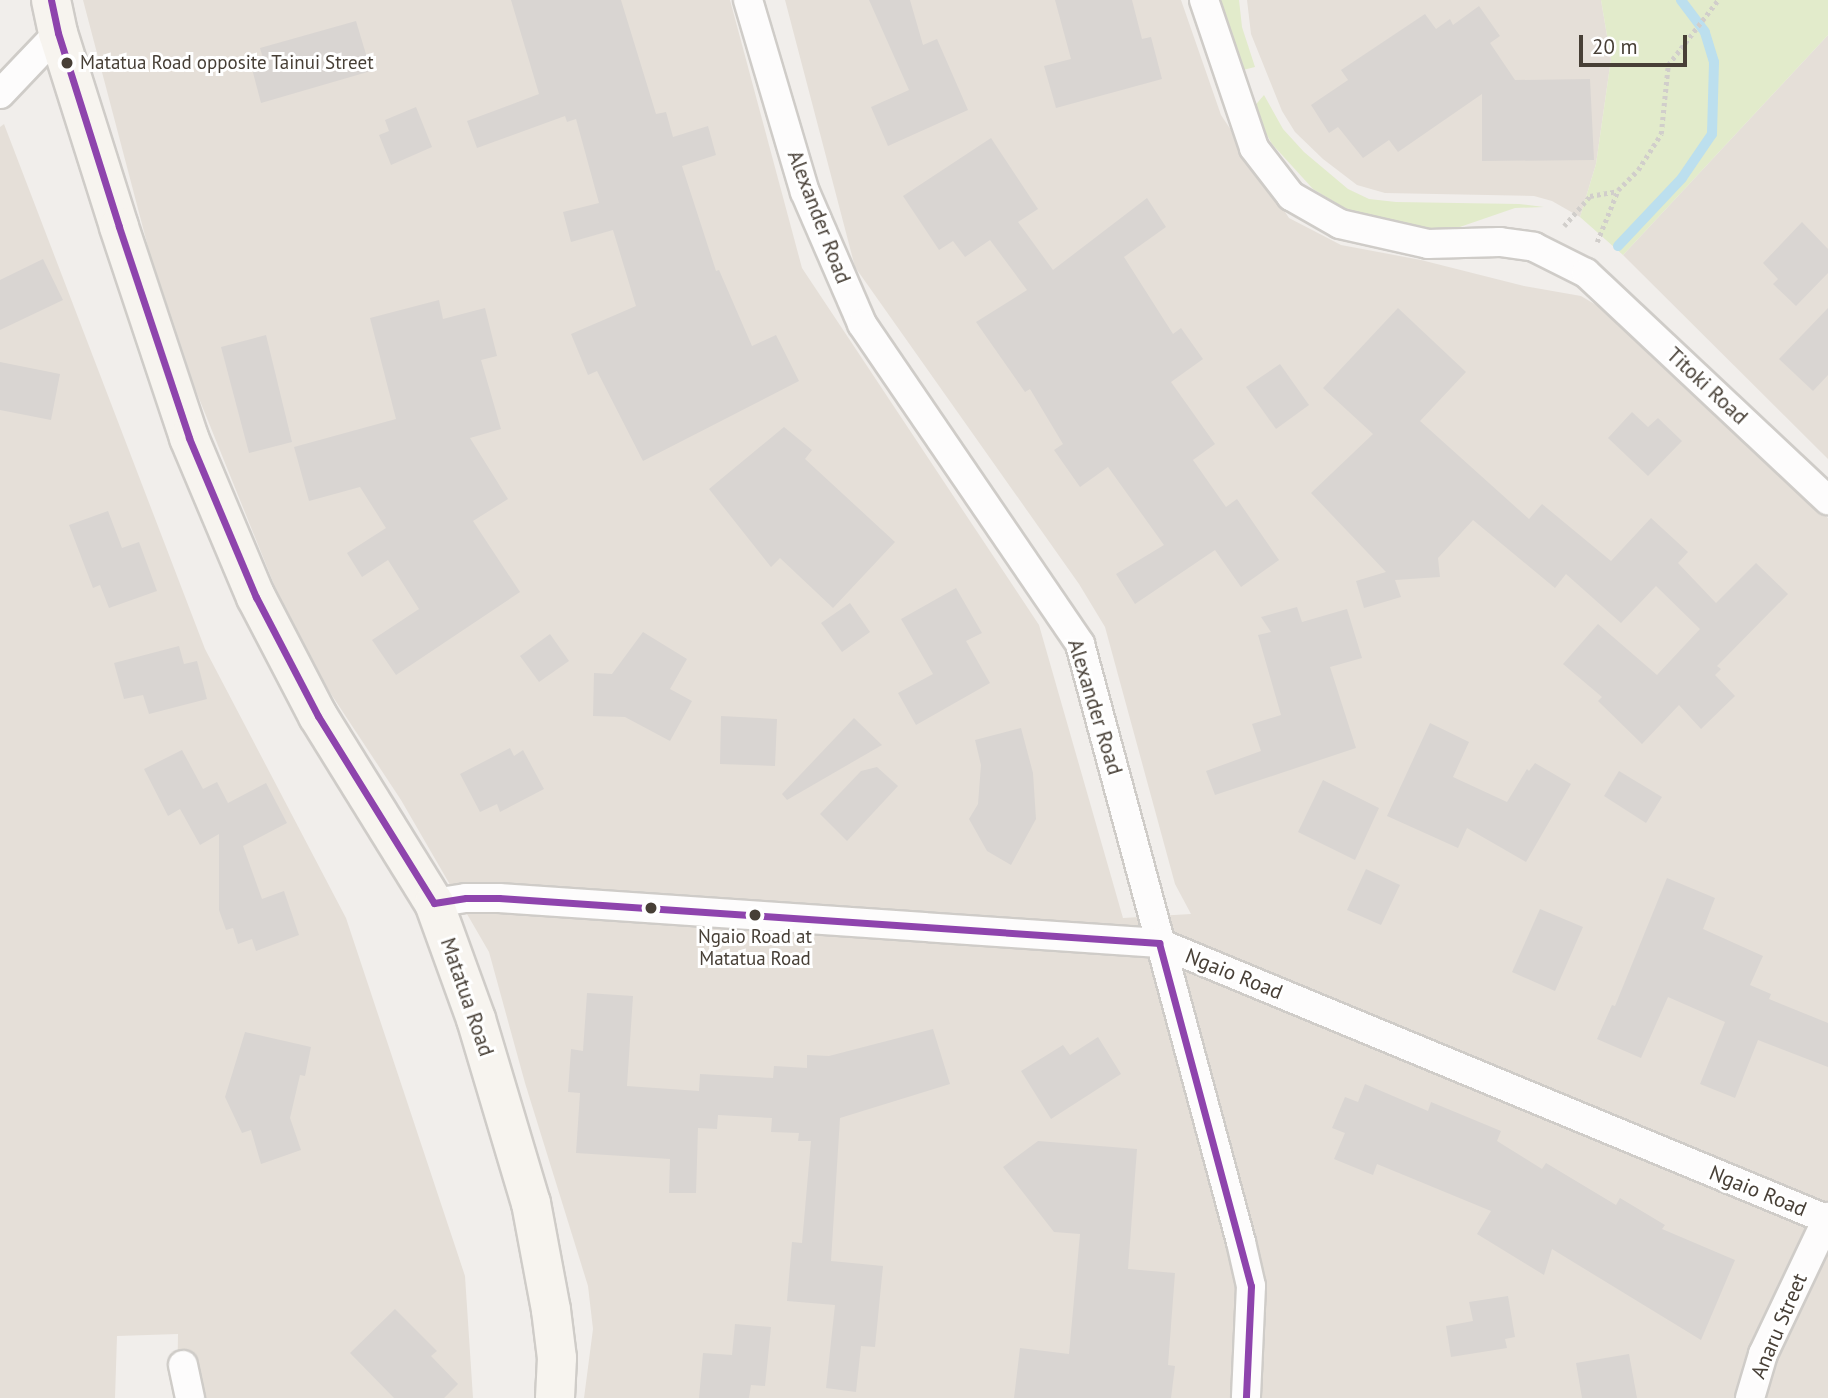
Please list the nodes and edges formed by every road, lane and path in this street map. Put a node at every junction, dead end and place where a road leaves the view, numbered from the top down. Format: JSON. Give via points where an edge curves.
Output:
{"nodes":[{"id":1,"x":748,"y":0,"type":"edge"},
{"id":2,"x":1204,"y":0,"type":"edge"},
{"id":3,"x":1718,"y":0,"type":"edge"},
{"id":4,"x":55,"y":17,"type":"edge"},
{"id":5,"x":0,"y":94,"type":"edge"},
{"id":6,"x":1618,"y":190,"type":"junction"},
{"id":7,"x":1544,"y":252,"type":"junction"},
{"id":8,"x":1586,"y":273,"type":"junction"},
{"id":9,"x":1828,"y":500,"type":"edge"},
{"id":10,"x":434,"y":903,"type":"junction"},
{"id":11,"x":1159,"y":943,"type":"junction"},
{"id":12,"x":1827,"y":1218,"type":"edge"},
{"id":13,"x":183,"y":1365,"type":"dead end"},
{"id":14,"x":190,"y":1398,"type":"edge"},
{"id":15,"x":555,"y":1398,"type":"edge"},
{"id":16,"x":1246,"y":1398,"type":"edge"},
{"id":17,"x":1749,"y":1398,"type":"edge"}],
"edges":[{"from":1,"to":11,"type":"street","name":"Alexander Road","via":[[805,192],[862,324],[1080,644]]},
{"from":2,"to":7,"type":"street","name":"Titoki Road","via":[[1254,148],[1291,196],[1340,224],[1428,244],[1500,242]]},
{"from":3,"to":6,"type":"path","via":[[1665,77],[1661,134],[1638,170]]},
{"from":4,"to":5,"type":"street"},
{"from":4,"to":10,"type":"main road","name":"Matatua Road","via":[[189,438],[256,597],[318,716]]},
{"from":6,"to":7,"type":"path","via":[[1583,201]]},
{"from":6,"to":8,"type":"path"},
{"from":7,"to":8,"type":"street","name":"Titoki Road"},
{"from":8,"to":9,"type":"street","name":"Titoki Road"},
{"from":10,"to":11,"type":"street","name":"Ngaio Road","via":[[499,898]]},
{"from":10,"to":15,"type":"main road","name":"Matatua Road","via":[[476,1019],[531,1203],[557,1358]]},
{"from":11,"to":12,"type":"street","name":"Ngaio Road"},
{"from":11,"to":16,"type":"street","name":"Alexander Road","via":[[1251,1286]]},
{"from":12,"to":17,"type":"street","name":"Anaru Street","via":[[1763,1354]]},
{"from":13,"to":14,"type":"street"}]}
